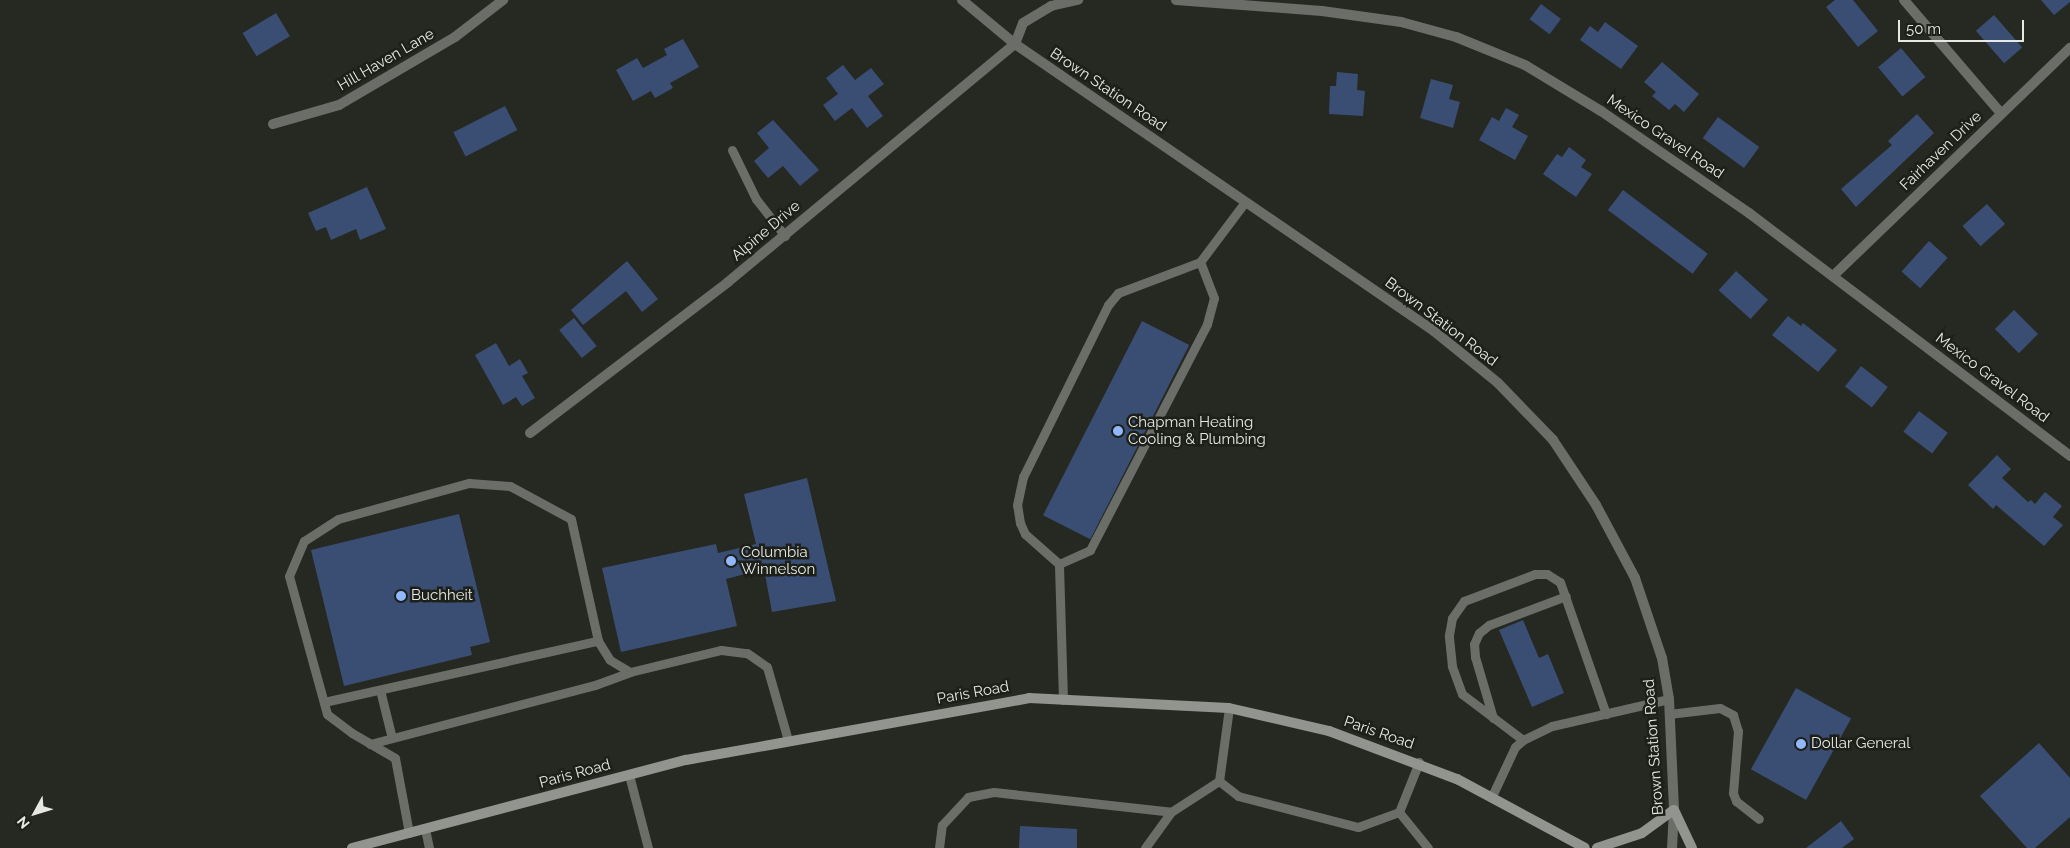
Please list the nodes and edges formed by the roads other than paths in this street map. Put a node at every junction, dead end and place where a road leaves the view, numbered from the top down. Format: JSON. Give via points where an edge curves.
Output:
{"nodes":[{"id":1,"x":504,"y":0,"type":"edge"},
{"id":2,"x":962,"y":0,"type":"edge"},
{"id":3,"x":1078,"y":0,"type":"edge"},
{"id":4,"x":1176,"y":0,"type":"edge"},
{"id":5,"x":1326,"y":0,"type":"edge"},
{"id":6,"x":1904,"y":0,"type":"edge"},
{"id":7,"x":1322,"y":11,"type":"junction"},
{"id":8,"x":1015,"y":44,"type":"junction"},
{"id":9,"x":2070,"y":48,"type":"edge"},
{"id":10,"x":2001,"y":114,"type":"junction"},
{"id":11,"x":273,"y":124,"type":"dead end"},
{"id":12,"x":732,"y":150,"type":"dead end"},
{"id":13,"x":1245,"y":202,"type":"junction"},
{"id":14,"x":785,"y":236,"type":"junction"},
{"id":15,"x":1200,"y":262,"type":"junction"},
{"id":16,"x":1833,"y":276,"type":"junction"},
{"id":17,"x":530,"y":433,"type":"dead end"},
{"id":18,"x":2070,"y":456,"type":"edge"},
{"id":19,"x":1058,"y":564,"type":"junction"},
{"id":20,"x":1566,"y":596,"type":"junction"},
{"id":21,"x":598,"y":641,"type":"junction"},
{"id":22,"x":630,"y":672,"type":"junction"},
{"id":23,"x":380,"y":690,"type":"junction"},
{"id":24,"x":1668,"y":699,"type":"junction"},
{"id":25,"x":1063,"y":700,"type":"junction"},
{"id":26,"x":324,"y":702,"type":"junction"},
{"id":27,"x":1229,"y":708,"type":"junction"},
{"id":28,"x":1606,"y":714,"type":"junction"},
{"id":29,"x":1669,"y":714,"type":"junction"},
{"id":30,"x":1493,"y":718,"type":"junction"},
{"id":31,"x":392,"y":738,"type":"junction"},
{"id":32,"x":788,"y":740,"type":"junction"},
{"id":33,"x":1523,"y":740,"type":"junction"},
{"id":34,"x":370,"y":744,"type":"junction"},
{"id":35,"x":1419,"y":762,"type":"junction"},
{"id":36,"x":629,"y":775,"type":"junction"},
{"id":37,"x":1219,"y":781,"type":"junction"},
{"id":38,"x":1492,"y":796,"type":"junction"},
{"id":39,"x":1674,"y":810,"type":"junction"},
{"id":40,"x":1171,"y":812,"type":"junction"},
{"id":41,"x":1399,"y":812,"type":"junction"},
{"id":42,"x":1759,"y":819,"type":"dead end"},
{"id":43,"x":425,"y":829,"type":"junction"},
{"id":44,"x":409,"y":833,"type":"junction"},
{"id":45,"x":352,"y":848,"type":"edge"},
{"id":46,"x":429,"y":848,"type":"edge"},
{"id":47,"x":648,"y":848,"type":"edge"},
{"id":48,"x":938,"y":848,"type":"edge"},
{"id":49,"x":1145,"y":848,"type":"edge"},
{"id":50,"x":1428,"y":848,"type":"edge"},
{"id":51,"x":1584,"y":848,"type":"edge"},
{"id":52,"x":1597,"y":848,"type":"edge"},
{"id":53,"x":1672,"y":848,"type":"edge"},
{"id":54,"x":1692,"y":848,"type":"edge"}],
"edges":[{"from":1,"to":11,"type":"street","name":"Hill Haven Lane","via":[[455,37],[339,105]]},
{"from":2,"to":8,"type":"street"},
{"from":3,"to":8,"type":"street","via":[[1051,6],[1023,23]]},
{"from":4,"to":7,"type":"street","name":"Mexico Gravel Road"},
{"from":5,"to":7,"type":"street"},
{"from":6,"to":10,"type":"street"},
{"from":7,"to":16,"type":"street","name":"Mexico Gravel Road","via":[[1401,22],[1438,32],[1525,65],[1634,134]]},
{"from":8,"to":13,"type":"street","name":"Brown Station Road"},
{"from":8,"to":14,"type":"street","name":"Alpine Drive"},
{"from":9,"to":10,"type":"street","name":"Fairhaven Drive"},
{"from":10,"to":16,"type":"street","name":"Fairhaven Drive"},
{"from":12,"to":14,"type":"lane","via":[[756,199]]},
{"from":13,"to":15,"type":"lane"},
{"from":13,"to":24,"type":"street","name":"Brown Station Road","via":[[1434,331],[1498,383],[1553,440],[1596,505],[1635,578],[1662,658]]},
{"from":14,"to":17,"type":"street","name":"Alpine Drive"},
{"from":15,"to":19,"type":"lane","via":[[1214,298],[1207,324],[1090,550]]},
{"from":15,"to":19,"type":"lane","via":[[1118,293],[1108,305],[1023,477],[1017,505],[1020,522],[1025,534]]},
{"from":16,"to":18,"type":"street","name":"Mexico Gravel Road"},
{"from":19,"to":25,"type":"lane"},
{"from":20,"to":28,"type":"lane"},
{"from":20,"to":30,"type":"lane","via":[[1489,625],[1479,633],[1474,644],[1475,657]]},
{"from":20,"to":30,"type":"lane","via":[[1554,576],[1541,573],[1472,596],[1457,608],[1449,635],[1455,678],[1462,694]]},
{"from":21,"to":22,"type":"lane","via":[[610,660]]},
{"from":21,"to":23,"type":"lane"},
{"from":21,"to":26,"type":"lane","via":[[571,519],[510,486],[469,482],[338,519],[304,541],[288,576]]},
{"from":22,"to":31,"type":"lane","via":[[595,685]]},
{"from":22,"to":32,"type":"lane","via":[[721,650],[747,653],[767,667]]},
{"from":23,"to":26,"type":"lane"},
{"from":23,"to":31,"type":"lane"},
{"from":24,"to":28,"type":"lane"},
{"from":24,"to":29,"type":"street","name":"Brown Station Road"},
{"from":25,"to":27,"type":"main road","name":"Paris Road"},
{"from":25,"to":32,"type":"main road","name":"Paris Road","via":[[1029,698]]},
{"from":26,"to":34,"type":"lane","via":[[327,714]]},
{"from":27,"to":35,"type":"main road","name":"Paris Road","via":[[1329,731]]},
{"from":27,"to":37,"type":"lane"},
{"from":28,"to":33,"type":"lane","via":[[1552,726]]},
{"from":29,"to":39,"type":"street","name":"Brown Station Road"},
{"from":29,"to":42,"type":"lane","via":[[1720,708],[1733,715],[1738,731],[1733,793],[1736,801]]},
{"from":30,"to":33,"type":"lane"},
{"from":31,"to":34,"type":"lane"},
{"from":32,"to":36,"type":"main road","name":"Paris Road"},
{"from":33,"to":38,"type":"lane","via":[[1515,747]]},
{"from":34,"to":44,"type":"lane","via":[[395,758]]},
{"from":35,"to":38,"type":"main road","name":"Paris Road"},
{"from":35,"to":41,"type":"lane"},
{"from":36,"to":43,"type":"main road","name":"Paris Road"},
{"from":36,"to":47,"type":"lane"},
{"from":37,"to":40,"type":"lane"},
{"from":37,"to":41,"type":"lane","via":[[1238,796],[1358,828]]},
{"from":38,"to":51,"type":"main road","name":"Paris Road"},
{"from":39,"to":52,"type":"main road","via":[[1642,833]]},
{"from":39,"to":53,"type":"street","name":"Brown Station Road"},
{"from":39,"to":54,"type":"main road"},
{"from":40,"to":48,"type":"lane","via":[[994,792],[968,798],[942,825]]},
{"from":40,"to":49,"type":"lane"},
{"from":41,"to":50,"type":"lane"},
{"from":43,"to":44,"type":"main road","name":"Paris Road"},
{"from":43,"to":46,"type":"lane"},
{"from":44,"to":45,"type":"main road","name":"Paris Road"}]}
